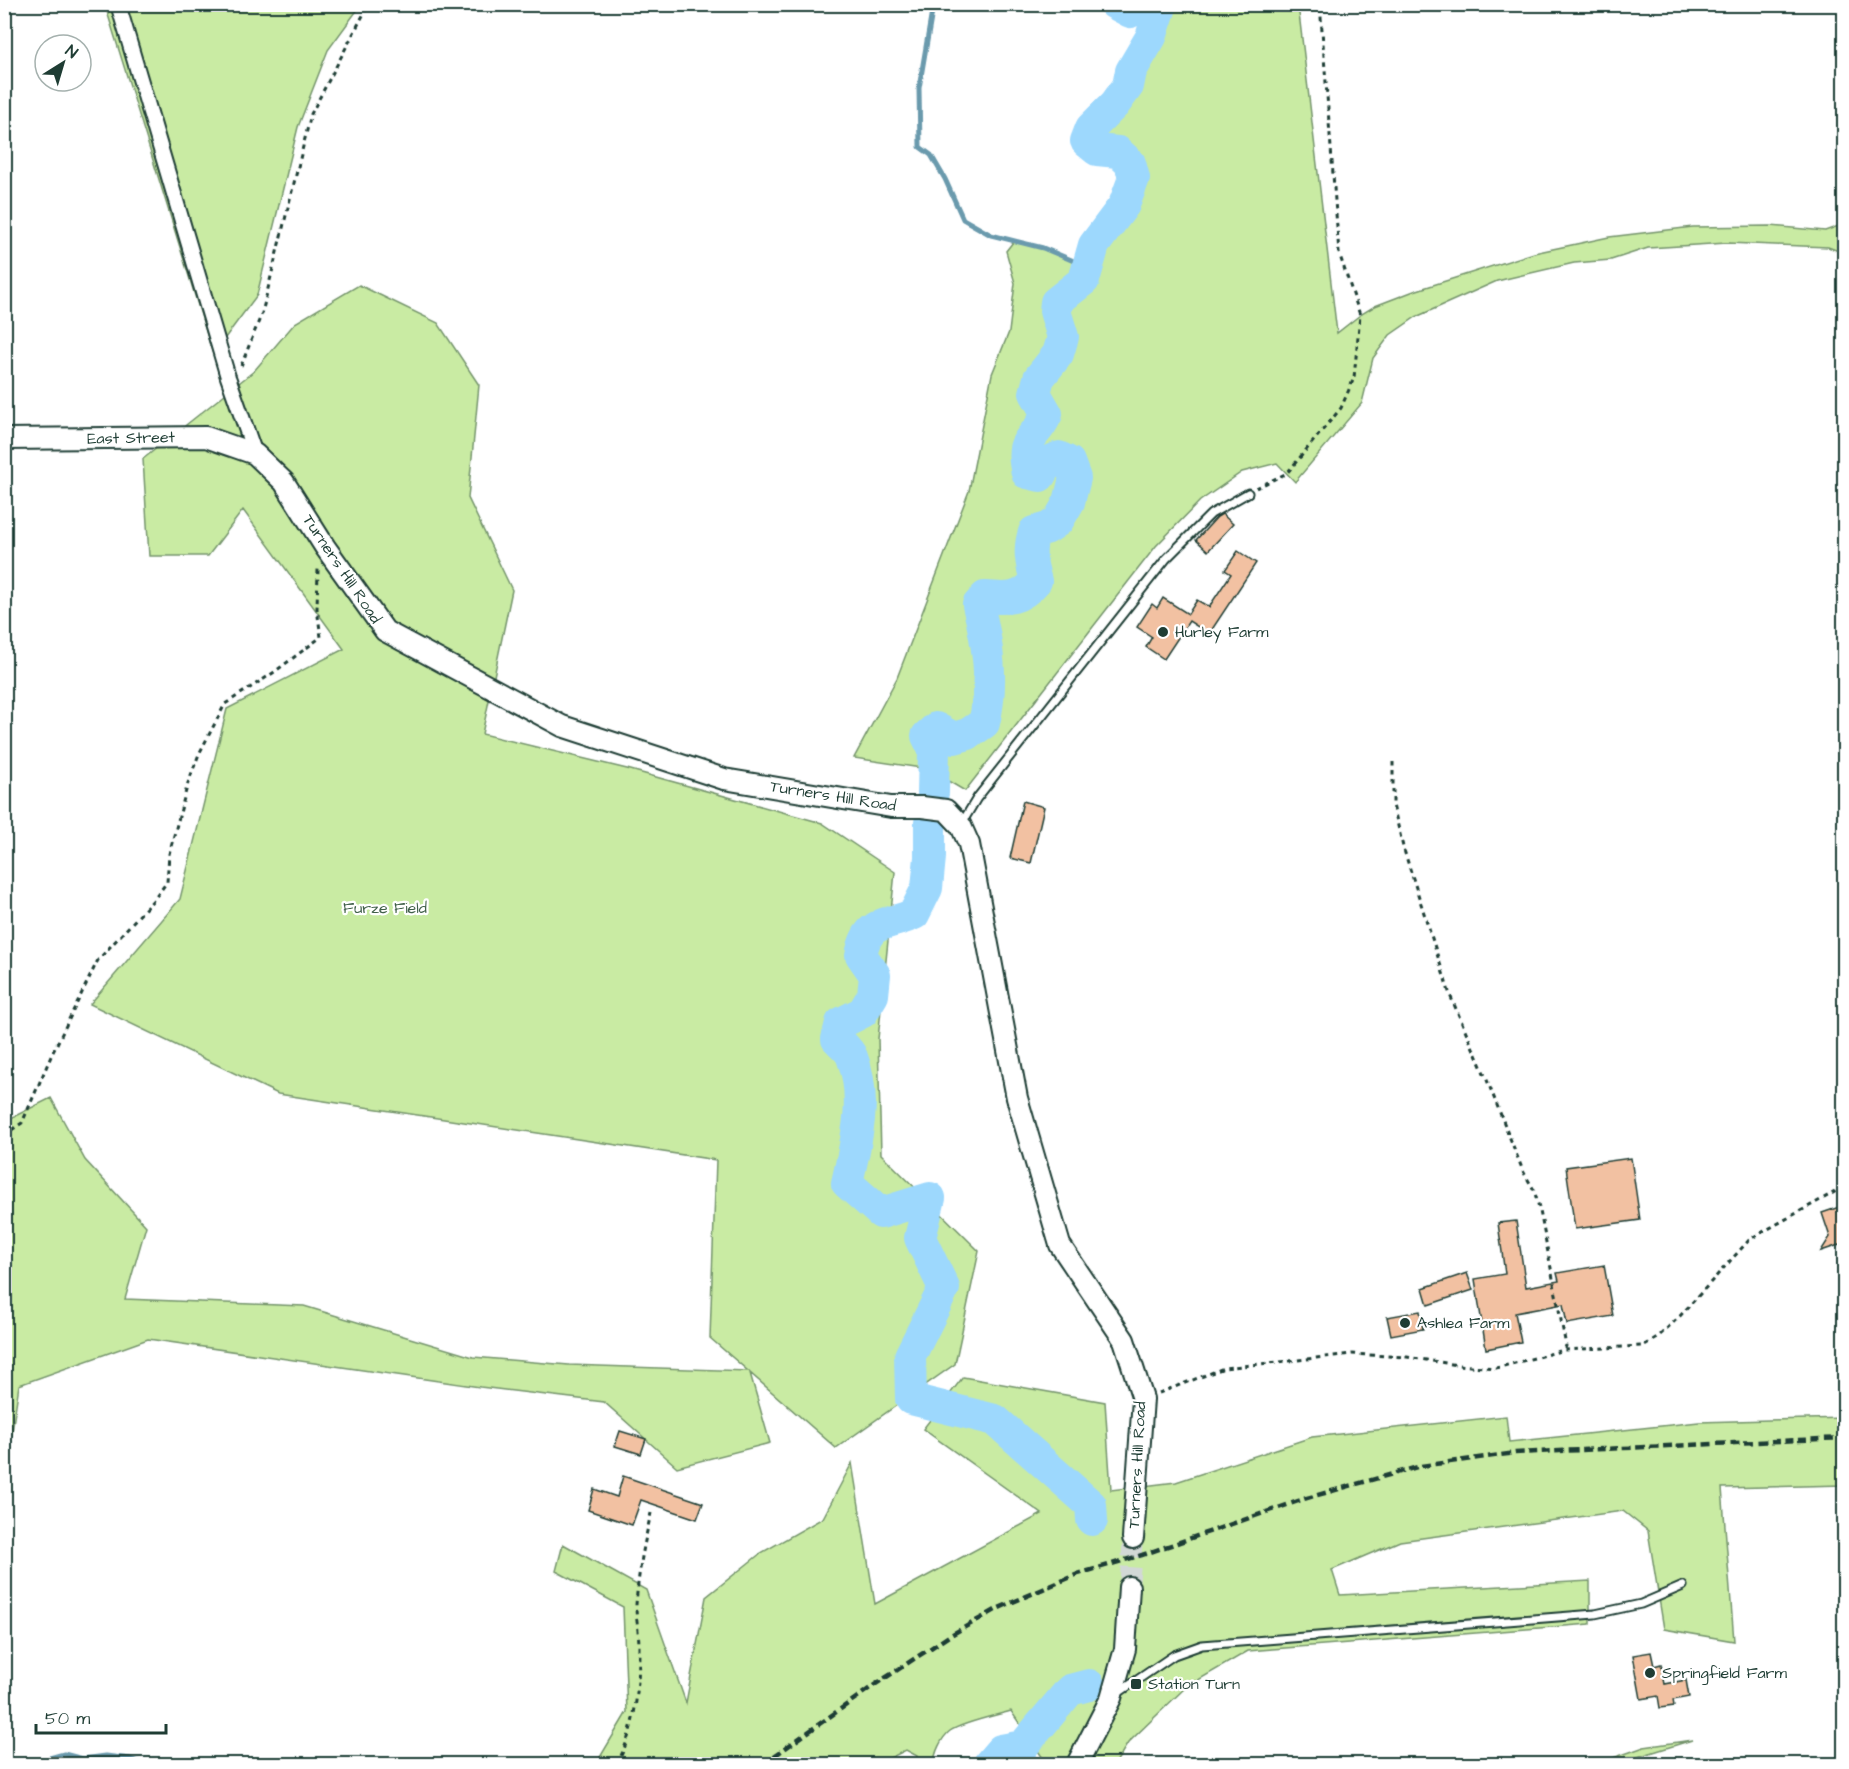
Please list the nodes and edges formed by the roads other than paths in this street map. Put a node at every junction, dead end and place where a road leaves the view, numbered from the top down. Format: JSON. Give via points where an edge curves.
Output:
{"nodes":[{"id":1,"x":118,"y":4,"type":"edge"},
{"id":2,"x":4,"y":439,"type":"edge"},
{"id":3,"x":255,"y":454,"type":"junction"},
{"id":4,"x":1248,"y":493,"type":"road end"},
{"id":5,"x":961,"y":826,"type":"junction"},
{"id":6,"x":1133,"y":1538,"type":"tunnel mouth"},
{"id":7,"x":1683,"y":1586,"type":"dead end"},
{"id":8,"x":1129,"y":1587,"type":"tunnel mouth"},
{"id":9,"x":1110,"y":1698,"type":"junction"},
{"id":10,"x":1077,"y":1764,"type":"edge"}],
"edges":[{"from":1,"to":3,"type":"street","via":[[228,377]]},
{"from":2,"to":3,"type":"main road","name":"East Street","via":[[206,437]]},
{"from":3,"to":5,"type":"main road","name":"Turners Hill Road","via":[[284,482],[385,631],[562,726],[724,779],[891,807],[946,810]]},
{"from":4,"to":5,"type":"lane","via":[[1211,514],[1166,559],[977,798]]},
{"from":5,"to":6,"type":"main road","name":"Turners Hill Road","via":[[969,844],[1017,1098],[1060,1245],[1124,1340],[1143,1399]]},
{"from":7,"to":9,"type":"lane","via":[[1641,1604],[1595,1614],[1202,1645],[1174,1655]]},
{"from":8,"to":9,"type":"main road","via":[[1125,1649]]},
{"from":9,"to":10,"type":"main road"}]}
